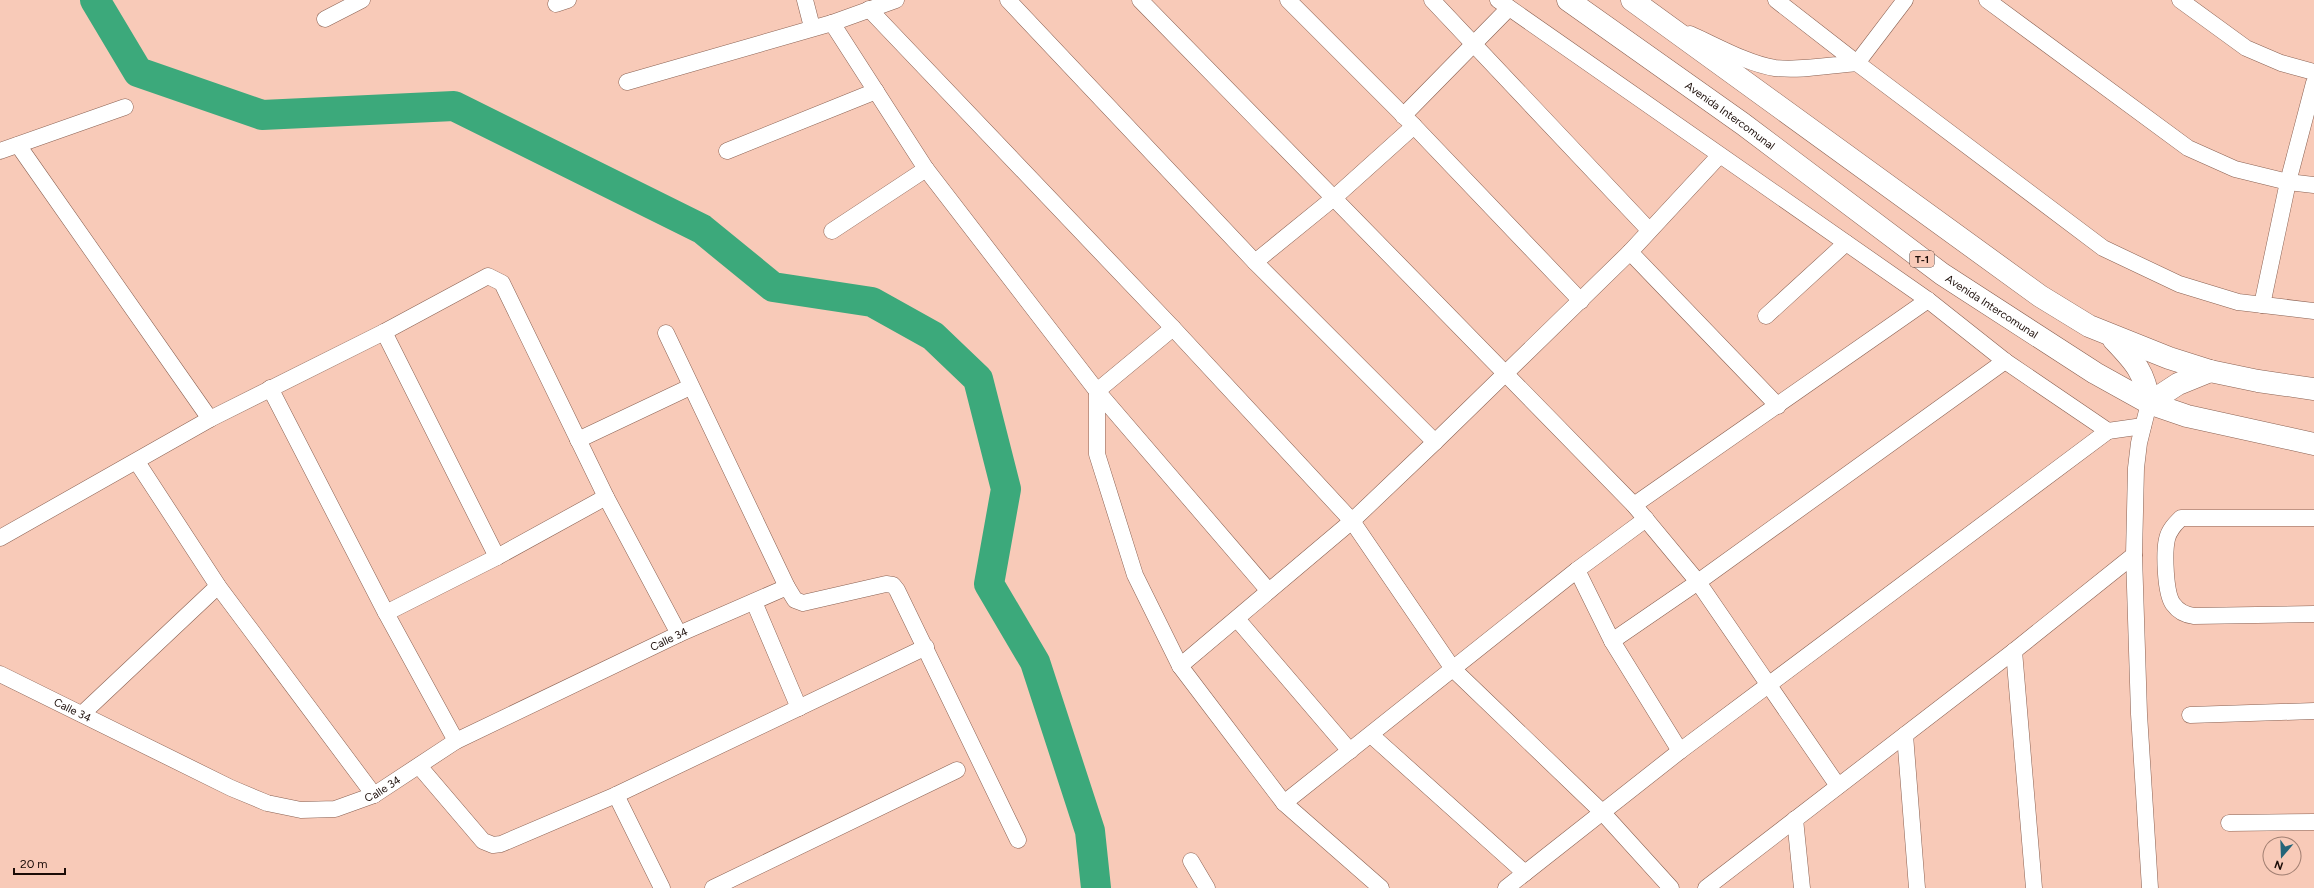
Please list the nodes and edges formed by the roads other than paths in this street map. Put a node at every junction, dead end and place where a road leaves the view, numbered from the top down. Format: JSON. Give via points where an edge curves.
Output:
{"nodes":[{"id":1,"x":362,"y":0,"type":"edge"},
{"id":2,"x":805,"y":0,"type":"edge"},
{"id":3,"x":896,"y":0,"type":"edge"},
{"id":4,"x":1008,"y":0,"type":"edge"},
{"id":5,"x":1140,"y":0,"type":"edge"},
{"id":6,"x":1288,"y":0,"type":"edge"},
{"id":7,"x":1432,"y":0,"type":"edge"},
{"id":8,"x":1568,"y":0,"type":"edge"},
{"id":9,"x":1632,"y":0,"type":"edge"},
{"id":10,"x":1776,"y":0,"type":"edge"},
{"id":11,"x":1905,"y":0,"type":"edge"},
{"id":12,"x":1987,"y":0,"type":"edge"},
{"id":13,"x":2180,"y":0,"type":"edge"},
{"id":14,"x":1504,"y":4,"type":"edge"},
{"id":15,"x":869,"y":9,"type":"junction"},
{"id":16,"x":325,"y":19,"type":"dead end"},
{"id":17,"x":832,"y":23,"type":"junction"},
{"id":18,"x":1670,"y":26,"type":"junction"},
{"id":19,"x":812,"y":27,"type":"junction"},
{"id":20,"x":1474,"y":45,"type":"junction"},
{"id":21,"x":1857,"y":63,"type":"junction"},
{"id":22,"x":2314,"y":72,"type":"edge"},
{"id":23,"x":627,"y":82,"type":"dead end"},
{"id":24,"x":2314,"y":83,"type":"edge"},
{"id":25,"x":876,"y":91,"type":"junction"},
{"id":26,"x":125,"y":107,"type":"dead end"},
{"id":27,"x":1408,"y":121,"type":"junction"},
{"id":28,"x":18,"y":145,"type":"junction"},
{"id":29,"x":0,"y":151,"type":"edge"},
{"id":30,"x":727,"y":152,"type":"dead end"},
{"id":31,"x":1719,"y":156,"type":"junction"},
{"id":32,"x":926,"y":168,"type":"junction"},
{"id":33,"x":2288,"y":182,"type":"junction"},
{"id":34,"x":2314,"y":185,"type":"edge"},
{"id":35,"x":1335,"y":197,"type":"junction"},
{"id":36,"x":1649,"y":230,"type":"junction"},
{"id":37,"x":832,"y":231,"type":"dead end"},
{"id":38,"x":1846,"y":243,"type":"junction"},
{"id":39,"x":1630,"y":252,"type":"junction"},
{"id":40,"x":1256,"y":262,"type":"junction"},
{"id":41,"x":1928,"y":300,"type":"junction"},
{"id":42,"x":1581,"y":301,"type":"junction"},
{"id":43,"x":2262,"y":305,"type":"junction"},
{"id":44,"x":2314,"y":311,"type":"edge"},
{"id":45,"x":1766,"y":316,"type":"dead end"},
{"id":46,"x":1172,"y":328,"type":"junction"},
{"id":47,"x":384,"y":332,"type":"junction"},
{"id":48,"x":666,"y":333,"type":"dead end"},
{"id":49,"x":2109,"y":335,"type":"junction"},
{"id":50,"x":2005,"y":361,"type":"junction"},
{"id":51,"x":2210,"y":371,"type":"junction"},
{"id":52,"x":1506,"y":374,"type":"junction"},
{"id":53,"x":690,"y":387,"type":"junction"},
{"id":54,"x":270,"y":388,"type":"junction"},
{"id":55,"x":2314,"y":389,"type":"edge"},
{"id":56,"x":1097,"y":391,"type":"junction"},
{"id":57,"x":2149,"y":402,"type":"junction"},
{"id":58,"x":1778,"y":406,"type":"junction"},
{"id":59,"x":210,"y":419,"type":"junction"},
{"id":60,"x":2143,"y":426,"type":"junction"},
{"id":61,"x":2108,"y":431,"type":"junction"},
{"id":62,"x":578,"y":440,"type":"junction"},
{"id":63,"x":1435,"y":442,"type":"junction"},
{"id":64,"x":2314,"y":444,"type":"edge"},
{"id":65,"x":137,"y":462,"type":"junction"},
{"id":66,"x":606,"y":497,"type":"junction"},
{"id":67,"x":1634,"y":505,"type":"junction"},
{"id":68,"x":2314,"y":518,"type":"edge"},
{"id":69,"x":1646,"y":519,"type":"junction"},
{"id":70,"x":1352,"y":521,"type":"junction"},
{"id":71,"x":0,"y":538,"type":"edge"},
{"id":72,"x":2134,"y":555,"type":"junction"},
{"id":73,"x":496,"y":557,"type":"junction"},
{"id":74,"x":1577,"y":570,"type":"junction"},
{"id":75,"x":1698,"y":582,"type":"junction"},
{"id":76,"x":218,"y":586,"type":"junction"},
{"id":77,"x":787,"y":587,"type":"junction"},
{"id":78,"x":1268,"y":590,"type":"junction"},
{"id":79,"x":754,"y":602,"type":"junction"},
{"id":80,"x":386,"y":613,"type":"junction"},
{"id":81,"x":2314,"y":614,"type":"edge"},
{"id":82,"x":1237,"y":619,"type":"junction"},
{"id":83,"x":679,"y":634,"type":"junction"},
{"id":84,"x":1612,"y":641,"type":"junction"},
{"id":85,"x":926,"y":647,"type":"junction"},
{"id":86,"x":2014,"y":651,"type":"junction"},
{"id":87,"x":1180,"y":666,"type":"junction"},
{"id":88,"x":1452,"y":669,"type":"junction"},
{"id":89,"x":0,"y":674,"type":"edge"},
{"id":90,"x":1768,"y":686,"type":"junction"},
{"id":91,"x":799,"y":708,"type":"junction"},
{"id":92,"x":2314,"y":711,"type":"edge"},
{"id":93,"x":82,"y":714,"type":"junction"},
{"id":94,"x":2190,"y":715,"type":"dead end"},
{"id":95,"x":1371,"y":735,"type":"junction"},
{"id":96,"x":1905,"y":735,"type":"junction"},
{"id":97,"x":456,"y":741,"type":"junction"},
{"id":98,"x":1350,"y":751,"type":"junction"},
{"id":99,"x":1680,"y":751,"type":"junction"},
{"id":100,"x":419,"y":766,"type":"junction"},
{"id":101,"x":957,"y":770,"type":"dead end"},
{"id":102,"x":1838,"y":786,"type":"junction"},
{"id":103,"x":374,"y":794,"type":"junction"},
{"id":104,"x":616,"y":795,"type":"junction"},
{"id":105,"x":1284,"y":803,"type":"junction"},
{"id":106,"x":1603,"y":813,"type":"junction"},
{"id":107,"x":1795,"y":819,"type":"junction"},
{"id":108,"x":2314,"y":822,"type":"edge"},
{"id":109,"x":2228,"y":823,"type":"dead end"},
{"id":110,"x":1018,"y":840,"type":"dead end"},
{"id":111,"x":1191,"y":862,"type":"dead end"},
{"id":112,"x":1525,"y":873,"type":"junction"},
{"id":113,"x":662,"y":888,"type":"edge"},
{"id":114,"x":713,"y":888,"type":"edge"},
{"id":115,"x":1207,"y":888,"type":"edge"},
{"id":116,"x":1381,"y":888,"type":"edge"},
{"id":117,"x":1506,"y":888,"type":"edge"},
{"id":118,"x":1671,"y":888,"type":"edge"},
{"id":119,"x":1706,"y":888,"type":"edge"},
{"id":120,"x":1802,"y":888,"type":"edge"},
{"id":121,"x":1917,"y":888,"type":"edge"},
{"id":122,"x":2034,"y":888,"type":"edge"},
{"id":123,"x":2150,"y":888,"type":"edge"}],
"edges":[{"from":1,"to":16,"type":"street"},
{"from":2,"to":19,"type":"street"},
{"from":3,"to":15,"type":"street"},
{"from":4,"to":40,"type":"street"},
{"from":5,"to":35,"type":"street"},
{"from":6,"to":27,"type":"street"},
{"from":7,"to":20,"type":"street"},
{"from":8,"to":57,"type":"main road","name":"Avenida Intercomunal","number":"T-1","via":[[1743,124],[1942,274],[2095,373]]},
{"from":9,"to":18,"type":"main road"},
{"from":10,"to":21,"type":"street"},
{"from":11,"to":21,"type":"street"},
{"from":12,"to":33,"type":"street","via":[[2188,148],[2235,169]]},
{"from":13,"to":22,"type":"street","via":[[2246,48],[2281,63]]},
{"from":14,"to":20,"type":"street"},
{"from":14,"to":31,"type":"street"},
{"from":15,"to":17,"type":"street"},
{"from":15,"to":46,"type":"street"},
{"from":17,"to":19,"type":"street"},
{"from":17,"to":25,"type":"street"},
{"from":18,"to":21,"type":"street","via":[[1774,68]]},
{"from":18,"to":49,"type":"main road","via":[[2040,296]]},
{"from":19,"to":23,"type":"street"},
{"from":20,"to":27,"type":"street"},
{"from":20,"to":36,"type":"street"},
{"from":21,"to":43,"type":"street","via":[[2103,248],[2179,284],[2238,302]]},
{"from":24,"to":33,"type":"street"},
{"from":25,"to":30,"type":"street"},
{"from":25,"to":32,"type":"street"},
{"from":26,"to":28,"type":"street"},
{"from":27,"to":35,"type":"street"},
{"from":27,"to":42,"type":"street"},
{"from":28,"to":29,"type":"street"},
{"from":28,"to":59,"type":"street"},
{"from":31,"to":36,"type":"street"},
{"from":31,"to":38,"type":"street"},
{"from":32,"to":37,"type":"street"},
{"from":32,"to":56,"type":"street"},
{"from":33,"to":34,"type":"street"},
{"from":33,"to":43,"type":"street"},
{"from":35,"to":40,"type":"street"},
{"from":35,"to":52,"type":"street"},
{"from":36,"to":39,"type":"street"},
{"from":38,"to":41,"type":"street"},
{"from":38,"to":45,"type":"street"},
{"from":39,"to":42,"type":"street"},
{"from":39,"to":58,"type":"street"},
{"from":40,"to":63,"type":"street"},
{"from":41,"to":50,"type":"street"},
{"from":41,"to":58,"type":"street"},
{"from":42,"to":52,"type":"street"},
{"from":43,"to":44,"type":"street"},
{"from":46,"to":56,"type":"street"},
{"from":46,"to":70,"type":"street"},
{"from":47,"to":54,"type":"street"},
{"from":47,"to":62,"type":"street","via":[[488,276],[496,279],[502,283]]},
{"from":47,"to":73,"type":"street"},
{"from":48,"to":53,"type":"street"},
{"from":49,"to":51,"type":"main road"},
{"from":49,"to":57,"type":"main road","via":[[2138,366],[2144,378]]},
{"from":50,"to":61,"type":"street"},
{"from":50,"to":75,"type":"street"},
{"from":51,"to":55,"type":"main road"},
{"from":51,"to":57,"type":"main road","via":[[2178,384]]},
{"from":52,"to":63,"type":"street"},
{"from":52,"to":67,"type":"street"},
{"from":53,"to":62,"type":"street"},
{"from":53,"to":77,"type":"street"},
{"from":54,"to":59,"type":"street"},
{"from":54,"to":80,"type":"street"},
{"from":56,"to":78,"type":"street"},
{"from":56,"to":87,"type":"street","via":[[1097,454],[1135,575]]},
{"from":57,"to":60,"type":"street"},
{"from":57,"to":64,"type":"main road","name":"Avenida Intercomunal","number":"T-1","via":[[2187,416]]},
{"from":58,"to":67,"type":"street"},
{"from":59,"to":65,"type":"street"},
{"from":60,"to":61,"type":"street"},
{"from":60,"to":72,"type":"street","via":[[2136,468]]},
{"from":61,"to":90,"type":"street"},
{"from":62,"to":66,"type":"street"},
{"from":63,"to":70,"type":"street"},
{"from":65,"to":71,"type":"street"},
{"from":65,"to":76,"type":"street"},
{"from":66,"to":73,"type":"street"},
{"from":66,"to":83,"type":"street"},
{"from":67,"to":69,"type":"street"},
{"from":68,"to":81,"type":"street","via":[[2181,518],[2171,529],[2166,547],[2169,595],[2177,610],[2188,615]]},
{"from":69,"to":74,"type":"street"},
{"from":69,"to":75,"type":"street"},
{"from":70,"to":78,"type":"street"},
{"from":70,"to":88,"type":"street"},
{"from":72,"to":86,"type":"street"},
{"from":72,"to":123,"type":"street","via":[[2139,714]]},
{"from":73,"to":80,"type":"street"},
{"from":74,"to":84,"type":"street"},
{"from":74,"to":88,"type":"street"},
{"from":75,"to":84,"type":"street"},
{"from":75,"to":90,"type":"street"},
{"from":76,"to":93,"type":"street"},
{"from":76,"to":103,"type":"street"},
{"from":77,"to":79,"type":"street","name":"Calle 34"},
{"from":77,"to":85,"type":"street","via":[[796,600],[803,603],[886,584],[893,585]]},
{"from":78,"to":82,"type":"street"},
{"from":79,"to":83,"type":"street","name":"Calle 34"},
{"from":79,"to":91,"type":"street"},
{"from":80,"to":97,"type":"street"},
{"from":82,"to":87,"type":"street"},
{"from":82,"to":98,"type":"street"},
{"from":83,"to":97,"type":"street","name":"Calle 34"},
{"from":84,"to":99,"type":"street"},
{"from":85,"to":91,"type":"street"},
{"from":85,"to":110,"type":"street"},
{"from":86,"to":96,"type":"street"},
{"from":86,"to":122,"type":"street"},
{"from":87,"to":105,"type":"street"},
{"from":88,"to":95,"type":"street"},
{"from":88,"to":106,"type":"street"},
{"from":89,"to":93,"type":"street","name":"Calle 34"},
{"from":90,"to":99,"type":"street"},
{"from":90,"to":102,"type":"street"},
{"from":91,"to":104,"type":"street"},
{"from":92,"to":94,"type":"street"},
{"from":93,"to":103,"type":"street","name":"Calle 34","via":[[231,788],[267,803],[301,810],[335,809]]},
{"from":95,"to":98,"type":"street"},
{"from":95,"to":112,"type":"street"},
{"from":96,"to":102,"type":"street"},
{"from":96,"to":121,"type":"street"},
{"from":97,"to":100,"type":"street","name":"Calle 34"},
{"from":98,"to":105,"type":"street"},
{"from":99,"to":106,"type":"street"},
{"from":100,"to":103,"type":"street","name":"Calle 34"},
{"from":100,"to":104,"type":"street","via":[[483,841],[493,845],[502,844]]},
{"from":101,"to":114,"type":"street"},
{"from":102,"to":107,"type":"street"},
{"from":104,"to":113,"type":"street"},
{"from":105,"to":116,"type":"street"},
{"from":106,"to":112,"type":"street"},
{"from":106,"to":118,"type":"street"},
{"from":107,"to":119,"type":"street"},
{"from":107,"to":120,"type":"street"},
{"from":108,"to":109,"type":"street"},
{"from":111,"to":115,"type":"street"},
{"from":112,"to":117,"type":"street"}]}
